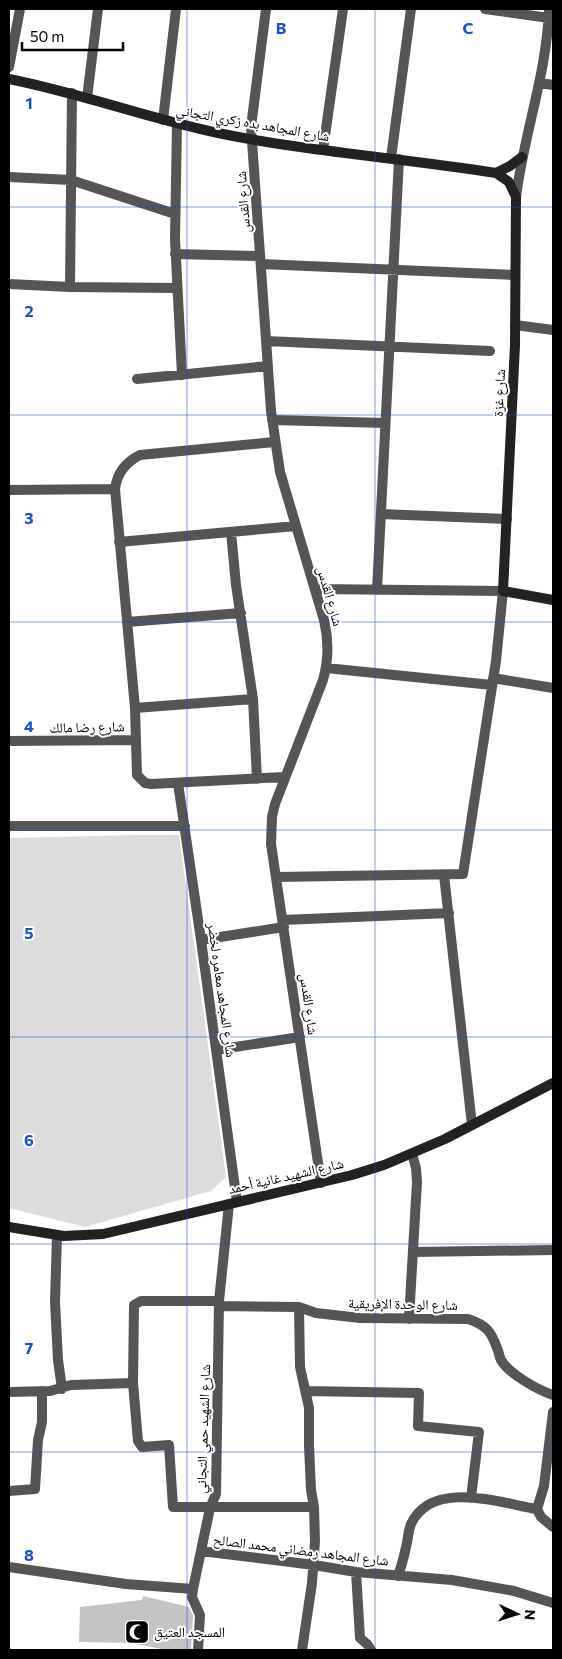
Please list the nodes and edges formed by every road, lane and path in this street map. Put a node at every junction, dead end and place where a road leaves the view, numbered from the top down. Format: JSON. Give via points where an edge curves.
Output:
{"nodes":[{"id":1,"x":20,"y":9,"type":"edge"},
{"id":2,"x":98,"y":9,"type":"edge"},
{"id":3,"x":176,"y":9,"type":"edge"},
{"id":4,"x":266,"y":9,"type":"edge"},
{"id":5,"x":343,"y":9,"type":"edge"},
{"id":6,"x":411,"y":9,"type":"edge"},
{"id":7,"x":485,"y":9,"type":"edge"},
{"id":8,"x":549,"y":14,"type":"edge"},
{"id":9,"x":9,"y":68,"type":"edge"},
{"id":10,"x":9,"y":79,"type":"edge"},
{"id":11,"x":540,"y":83,"type":"junction"},
{"id":12,"x":553,"y":85,"type":"edge"},
{"id":13,"x":72,"y":93,"type":"junction"},
{"id":14,"x":88,"y":98,"type":"junction"},
{"id":15,"x":163,"y":120,"type":"junction"},
{"id":16,"x":177,"y":124,"type":"junction"},
{"id":17,"x":253,"y":140,"type":"junction"},
{"id":18,"x":323,"y":150,"type":"junction"},
{"id":19,"x":522,"y":157,"type":"junction"},
{"id":20,"x":395,"y":159,"type":"junction"},
{"id":21,"x":496,"y":173,"type":"junction"},
{"id":22,"x":9,"y":177,"type":"edge"},
{"id":23,"x":71,"y":180,"type":"junction"},
{"id":24,"x":516,"y":197,"type":"junction"},
{"id":25,"x":175,"y":214,"type":"junction"},
{"id":26,"x":175,"y":254,"type":"junction"},
{"id":27,"x":261,"y":260,"type":"junction"},
{"id":28,"x":393,"y":269,"type":"junction"},
{"id":29,"x":515,"y":275,"type":"junction"},
{"id":30,"x":9,"y":284,"type":"edge"},
{"id":31,"x":70,"y":287,"type":"junction"},
{"id":32,"x":177,"y":288,"type":"junction"},
{"id":33,"x":516,"y":325,"type":"junction"},
{"id":34,"x":553,"y":330,"type":"edge"},
{"id":35,"x":266,"y":341,"type":"junction"},
{"id":36,"x":389,"y":346,"type":"junction"},
{"id":37,"x":490,"y":351,"type":"dead end"},
{"id":38,"x":268,"y":366,"type":"junction"},
{"id":39,"x":182,"y":375,"type":"junction"},
{"id":40,"x":137,"y":379,"type":"dead end"},
{"id":41,"x":272,"y":420,"type":"junction"},
{"id":42,"x":385,"y":423,"type":"junction"},
{"id":43,"x":274,"y":442,"type":"junction"},
{"id":44,"x":115,"y":489,"type":"junction"},
{"id":45,"x":9,"y":490,"type":"edge"},
{"id":46,"x":381,"y":514,"type":"junction"},
{"id":47,"x":507,"y":519,"type":"junction"},
{"id":48,"x":296,"y":526,"type":"junction"},
{"id":49,"x":231,"y":532,"type":"junction"},
{"id":50,"x":119,"y":542,"type":"junction"},
{"id":51,"x":315,"y":590,"type":"junction"},
{"id":52,"x":377,"y":590,"type":"junction"},
{"id":53,"x":504,"y":590,"type":"junction"},
{"id":54,"x":553,"y":600,"type":"edge"},
{"id":55,"x":241,"y":612,"type":"junction"},
{"id":56,"x":127,"y":622,"type":"junction"},
{"id":57,"x":326,"y":668,"type":"junction"},
{"id":58,"x":492,"y":682,"type":"junction"},
{"id":59,"x":553,"y":688,"type":"edge"},
{"id":60,"x":253,"y":699,"type":"junction"},
{"id":61,"x":135,"y":708,"type":"junction"},
{"id":62,"x":136,"y":740,"type":"junction"},
{"id":63,"x":9,"y":741,"type":"edge"},
{"id":64,"x":284,"y":777,"type":"junction"},
{"id":65,"x":257,"y":779,"type":"junction"},
{"id":66,"x":178,"y":783,"type":"junction"},
{"id":67,"x":9,"y":826,"type":"edge"},
{"id":68,"x":184,"y":826,"type":"junction"},
{"id":69,"x":444,"y":875,"type":"junction"},
{"id":70,"x":276,"y":877,"type":"junction"},
{"id":71,"x":448,"y":913,"type":"junction"},
{"id":72,"x":283,"y":924,"type":"junction"},
{"id":73,"x":201,"y":940,"type":"junction"},
{"id":74,"x":300,"y":1037,"type":"junction"},
{"id":75,"x":216,"y":1050,"type":"junction"},
{"id":76,"x":553,"y":1083,"type":"edge"},
{"id":77,"x":472,"y":1125,"type":"junction"},
{"id":78,"x":412,"y":1154,"type":"junction"},
{"id":79,"x":321,"y":1183,"type":"junction"},
{"id":80,"x":233,"y":1203,"type":"junction"},
{"id":81,"x":9,"y":1227,"type":"edge"},
{"id":82,"x":57,"y":1235,"type":"junction"},
{"id":83,"x":553,"y":1250,"type":"edge"},
{"id":84,"x":414,"y":1252,"type":"junction"},
{"id":85,"x":219,"y":1303,"type":"junction"},
{"id":86,"x":299,"y":1307,"type":"junction"},
{"id":87,"x":409,"y":1319,"type":"junction"},
{"id":88,"x":133,"y":1382,"type":"junction"},
{"id":89,"x":62,"y":1388,"type":"junction"},
{"id":90,"x":42,"y":1391,"type":"junction"},
{"id":91,"x":306,"y":1391,"type":"junction"},
{"id":92,"x":9,"y":1392,"type":"edge"},
{"id":93,"x":553,"y":1395,"type":"edge"},
{"id":94,"x":553,"y":1412,"type":"edge"},
{"id":95,"x":9,"y":1491,"type":"edge"},
{"id":96,"x":472,"y":1498,"type":"junction"},
{"id":97,"x":314,"y":1507,"type":"junction"},
{"id":98,"x":210,"y":1508,"type":"junction"},
{"id":99,"x":537,"y":1509,"type":"junction"},
{"id":100,"x":553,"y":1527,"type":"edge"},
{"id":101,"x":201,"y":1551,"type":"junction"},
{"id":102,"x":314,"y":1565,"type":"junction"},
{"id":103,"x":9,"y":1567,"type":"edge"},
{"id":104,"x":356,"y":1572,"type":"junction"},
{"id":105,"x":398,"y":1576,"type":"junction"},
{"id":106,"x":193,"y":1589,"type":"junction"},
{"id":107,"x":553,"y":1603,"type":"edge"},
{"id":108,"x":198,"y":1650,"type":"edge"},
{"id":109,"x":302,"y":1650,"type":"edge"},
{"id":110,"x":371,"y":1650,"type":"edge"}],
"edges":[{"from":1,"to":9,"type":"street"},
{"from":2,"to":14,"type":"street"},
{"from":3,"to":15,"type":"street"},
{"from":4,"to":17,"type":"street","name":"شارع القدس","via":[[251,127]]},
{"from":5,"to":18,"type":"street"},
{"from":6,"to":20,"type":"street"},
{"from":7,"to":8,"type":"street"},
{"from":8,"to":11,"type":"street","name":"شارع غزة"},
{"from":10,"to":13,"type":"street","name":"شارع المجاهد بده زكري التجاني"},
{"from":11,"to":12,"type":"street"},
{"from":11,"to":19,"type":"street","name":"شارع غزة"},
{"from":13,"to":14,"type":"street","name":"شارع المجاهد بده زكري التجاني"},
{"from":13,"to":23,"type":"street"},
{"from":14,"to":15,"type":"street","name":"شارع المجاهد بده زكري التجاني"},
{"from":15,"to":16,"type":"street","name":"شارع المجاهد بده زكري التجاني"},
{"from":16,"to":17,"type":"street","name":"شارع المجاهد بده زكري التجاني"},
{"from":16,"to":25,"type":"street"},
{"from":17,"to":18,"type":"street","name":"شارع المجاهد بده زكري التجاني"},
{"from":17,"to":27,"type":"street","name":"شارع القدس"},
{"from":18,"to":20,"type":"street","name":"شارع المجاهد بده زكري التجاني"},
{"from":19,"to":21,"type":"street"},
{"from":19,"to":24,"type":"street","name":"شارع غزة"},
{"from":20,"to":21,"type":"street","name":"شارع المجاهد بده زكري التجاني"},
{"from":20,"to":28,"type":"street"},
{"from":21,"to":24,"type":"street","via":[[509,182]]},
{"from":22,"to":23,"type":"street"},
{"from":23,"to":25,"type":"street"},
{"from":23,"to":31,"type":"street"},
{"from":24,"to":29,"type":"street","name":"شارع غزة"},
{"from":25,"to":26,"type":"street"},
{"from":26,"to":27,"type":"street"},
{"from":26,"to":32,"type":"street"},
{"from":27,"to":28,"type":"street"},
{"from":27,"to":35,"type":"street","name":"شارع القدس"},
{"from":28,"to":29,"type":"street"},
{"from":28,"to":36,"type":"street"},
{"from":29,"to":33,"type":"street","name":"شارع غزة"},
{"from":30,"to":31,"type":"street"},
{"from":31,"to":32,"type":"street"},
{"from":32,"to":39,"type":"street"},
{"from":33,"to":34,"type":"street"},
{"from":33,"to":47,"type":"street","name":"شارع غزة"},
{"from":35,"to":36,"type":"street"},
{"from":35,"to":38,"type":"street","name":"شارع القدس"},
{"from":36,"to":37,"type":"street"},
{"from":36,"to":42,"type":"street"},
{"from":38,"to":39,"type":"street"},
{"from":38,"to":41,"type":"street","name":"شارع القدس"},
{"from":39,"to":40,"type":"street"},
{"from":41,"to":42,"type":"street"},
{"from":41,"to":43,"type":"street","name":"شارع القدس"},
{"from":42,"to":46,"type":"street"},
{"from":43,"to":44,"type":"street","via":[[140,456],[122,470]]},
{"from":43,"to":48,"type":"street","name":"شارع القدس"},
{"from":44,"to":45,"type":"street"},
{"from":44,"to":50,"type":"street"},
{"from":46,"to":47,"type":"street"},
{"from":46,"to":52,"type":"street"},
{"from":47,"to":53,"type":"street","name":"شارع غزة"},
{"from":48,"to":49,"type":"street"},
{"from":48,"to":51,"type":"street","name":"شارع القدس"},
{"from":49,"to":50,"type":"street"},
{"from":49,"to":55,"type":"street"},
{"from":50,"to":56,"type":"street"},
{"from":51,"to":52,"type":"street"},
{"from":51,"to":57,"type":"street","name":"شارع القدس","via":[[327,632]]},
{"from":52,"to":53,"type":"street"},
{"from":53,"to":54,"type":"street"},
{"from":53,"to":58,"type":"street"},
{"from":55,"to":56,"type":"street"},
{"from":55,"to":60,"type":"street"},
{"from":56,"to":61,"type":"street"},
{"from":57,"to":58,"type":"street"},
{"from":57,"to":64,"type":"street","name":"شارع القدس"},
{"from":58,"to":59,"type":"street"},
{"from":58,"to":69,"type":"street","via":[[463,874]]},
{"from":60,"to":61,"type":"street"},
{"from":60,"to":65,"type":"street"},
{"from":61,"to":62,"type":"street"},
{"from":62,"to":63,"type":"street","name":"شارع رضا مالك"},
{"from":62,"to":66,"type":"street","via":[[136,769],[141,779],[150,784]]},
{"from":64,"to":65,"type":"street"},
{"from":64,"to":70,"type":"street","name":"شارع القدس","via":[[272,817]]},
{"from":65,"to":66,"type":"street"},
{"from":66,"to":68,"type":"street","name":"شارع المجاهد معامره لخضر"},
{"from":67,"to":68,"type":"street"},
{"from":68,"to":73,"type":"street","name":"شارع المجاهد معامره لخضر"},
{"from":69,"to":70,"type":"street"},
{"from":69,"to":71,"type":"street"},
{"from":70,"to":72,"type":"street","name":"شارع القدس"},
{"from":71,"to":72,"type":"street"},
{"from":71,"to":77,"type":"street"},
{"from":72,"to":73,"type":"street"},
{"from":72,"to":74,"type":"street","name":"شارع القدس"},
{"from":73,"to":75,"type":"street","name":"شارع المجاهد معامره لخضر"},
{"from":74,"to":75,"type":"street"},
{"from":74,"to":79,"type":"street","name":"شارع القدس"},
{"from":75,"to":80,"type":"street","name":"شارع المجاهد معامره لخضر"},
{"from":76,"to":77,"type":"street","name":"شارع الشهيد غانية أحمد"},
{"from":77,"to":78,"type":"street","name":"شارع الشهيد غانية أحمد"},
{"from":78,"to":79,"type":"street","name":"شارع الشهيد غانية أحمد"},
{"from":78,"to":84,"type":"street","via":[[417,1182]]},
{"from":79,"to":80,"type":"street","name":"شارع الشهيد غانية أحمد"},
{"from":80,"to":82,"type":"street","name":"شارع الشهيد غانية أحمد","via":[[103,1234]]},
{"from":80,"to":85,"type":"street","name":"شارع الشهيد حمي التجاني"},
{"from":81,"to":82,"type":"street","name":"شارع الشهيد غانية أحمد"},
{"from":82,"to":89,"type":"street","via":[[55,1302]]},
{"from":83,"to":84,"type":"street"},
{"from":84,"to":87,"type":"street"},
{"from":85,"to":86,"type":"street","name":"شارع الوحدة الإفريقية"},
{"from":85,"to":88,"type":"street","name":"شارع الوحدة الإفريقية","via":[[141,1301],[134,1304]]},
{"from":85,"to":98,"type":"street","name":"شارع الشهيد حمي التجاني","via":[[217,1476],[216,1494]]},
{"from":86,"to":87,"type":"street","name":"شارع الوحدة الإفريقية","via":[[336,1316]]},
{"from":86,"to":91,"type":"street","via":[[300,1367]]},
{"from":87,"to":93,"type":"street","name":"شارع الوحدة الإفريقية","via":[[468,1319],[482,1324],[510,1370]]},
{"from":88,"to":89,"type":"street"},
{"from":88,"to":98,"type":"street","via":[[138,1441],[142,1447],[169,1445],[173,1507]]},
{"from":89,"to":90,"type":"street"},
{"from":90,"to":92,"type":"street"},
{"from":90,"to":95,"type":"street","via":[[35,1489]]},
{"from":91,"to":96,"type":"street","via":[[419,1393],[418,1426],[479,1432]]},
{"from":91,"to":97,"type":"street"},
{"from":94,"to":99,"type":"street","via":[[544,1486]]},
{"from":96,"to":99,"type":"street","name":"شارع المجاهد رمضاني محمد الصالح"},
{"from":96,"to":105,"type":"street","name":"شارع المجاهد رمضاني محمد الصالح","via":[[440,1499],[419,1513],[411,1524]]},
{"from":97,"to":98,"type":"street"},
{"from":97,"to":102,"type":"street"},
{"from":98,"to":101,"type":"street","name":"شارع الشهيد حمي التجاني"},
{"from":99,"to":100,"type":"street"},
{"from":101,"to":102,"type":"street","name":"شارع المجاهد رمضاني محمد الصالح"},
{"from":101,"to":106,"type":"street","name":"شارع الشهيد حمي التجاني"},
{"from":102,"to":104,"type":"street","name":"شارع المجاهد رمضاني محمد الصالح"},
{"from":102,"to":109,"type":"street"},
{"from":103,"to":106,"type":"street","via":[[126,1584]]},
{"from":104,"to":105,"type":"street","name":"شارع المجاهد رمضاني محمد الصالح"},
{"from":104,"to":110,"type":"street","via":[[360,1638]]},
{"from":105,"to":107,"type":"street","name":"شارع المجاهد رمضاني محمد الصالح","via":[[489,1585]]},
{"from":106,"to":108,"type":"street","name":"شارع الشهيد حمي التجاني","via":[[200,1616]]}]}
